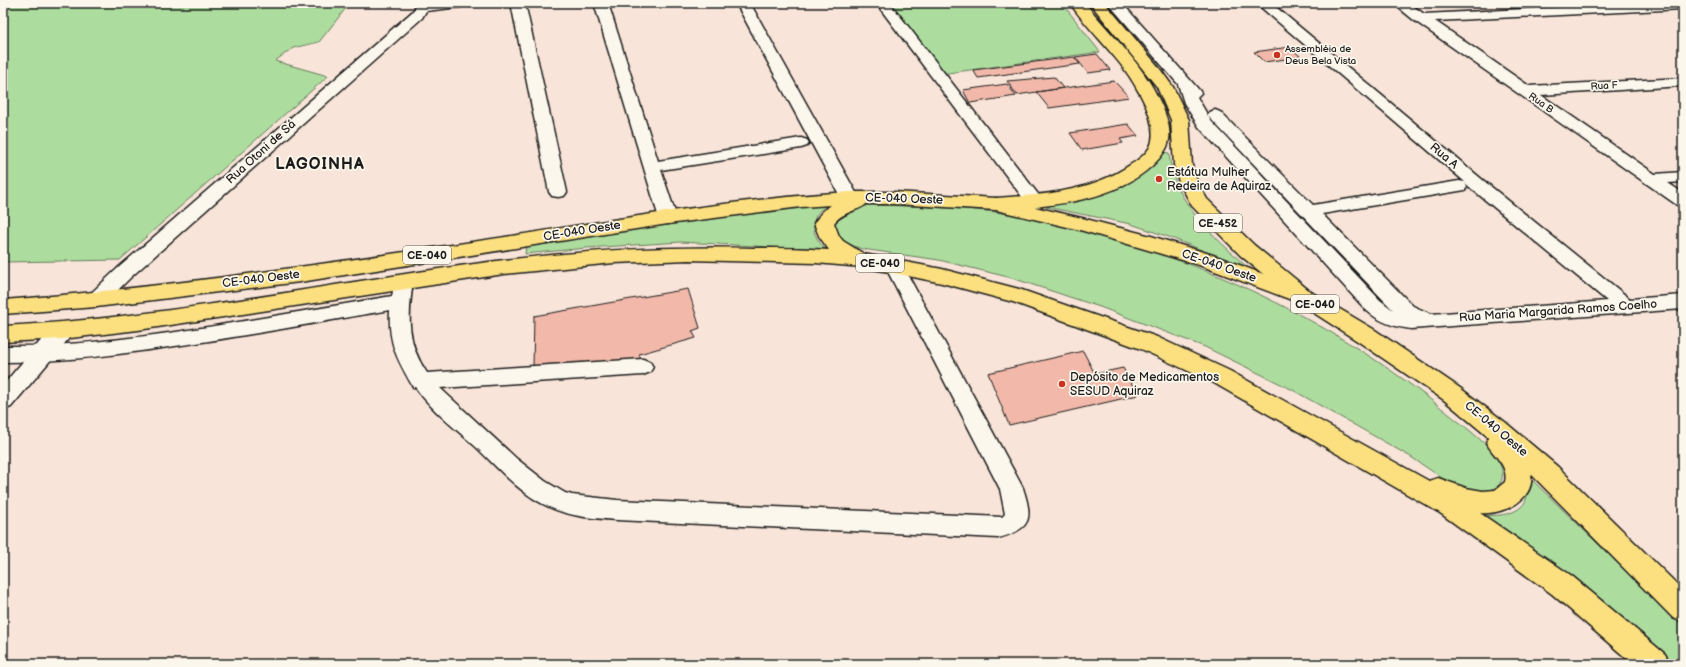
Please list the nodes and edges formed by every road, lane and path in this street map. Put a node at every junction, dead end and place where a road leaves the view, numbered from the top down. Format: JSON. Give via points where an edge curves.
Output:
{"nodes":[{"id":1,"x":460,"y":3,"type":"edge"},
{"id":2,"x":518,"y":3,"type":"edge"},
{"id":3,"x":601,"y":3,"type":"edge"},
{"id":4,"x":743,"y":3,"type":"edge"},
{"id":5,"x":883,"y":3,"type":"edge"},
{"id":6,"x":1076,"y":3,"type":"edge"},
{"id":7,"x":1097,"y":3,"type":"edge"},
{"id":8,"x":1115,"y":3,"type":"edge"},
{"id":9,"x":1263,"y":3,"type":"edge"},
{"id":10,"x":1400,"y":3,"type":"edge"},
{"id":11,"x":1683,"y":5,"type":"edge"},
{"id":12,"x":422,"y":6,"type":"edge"},
{"id":13,"x":1420,"y":18,"type":"junction"},
{"id":14,"x":1683,"y":82,"type":"edge"},
{"id":15,"x":1185,"y":84,"type":"junction"},
{"id":16,"x":1524,"y":91,"type":"junction"},
{"id":17,"x":801,"y":143,"type":"dead end"},
{"id":18,"x":652,"y":167,"type":"junction"},
{"id":19,"x":1683,"y":177,"type":"edge"},
{"id":20,"x":1651,"y":179,"type":"junction"},
{"id":21,"x":1459,"y":186,"type":"dead end"},
{"id":22,"x":558,"y":192,"type":"dead end"},
{"id":23,"x":850,"y":198,"type":"junction"},
{"id":24,"x":894,"y":198,"type":"junction"},
{"id":25,"x":1683,"y":201,"type":"edge"},
{"id":26,"x":1035,"y":202,"type":"junction"},
{"id":27,"x":996,"y":204,"type":"junction"},
{"id":28,"x":1309,"y":211,"type":"junction"},
{"id":29,"x":668,"y":218,"type":"junction"},
{"id":30,"x":862,"y":260,"type":"junction"},
{"id":31,"x":894,"y":266,"type":"junction"},
{"id":32,"x":402,"y":291,"type":"junction"},
{"id":33,"x":1304,"y":297,"type":"junction"},
{"id":34,"x":96,"y":300,"type":"junction"},
{"id":35,"x":1683,"y":302,"type":"edge"},
{"id":36,"x":3,"y":307,"type":"edge"},
{"id":37,"x":1627,"y":307,"type":"junction"},
{"id":38,"x":1433,"y":319,"type":"junction"},
{"id":39,"x":62,"y":331,"type":"junction"},
{"id":40,"x":3,"y":334,"type":"edge"},
{"id":41,"x":3,"y":354,"type":"edge"},
{"id":42,"x":40,"y":355,"type":"junction"},
{"id":43,"x":643,"y":367,"type":"dead end"},
{"id":44,"x":420,"y":381,"type":"junction"},
{"id":45,"x":1452,"y":394,"type":"junction"},
{"id":46,"x":3,"y":401,"type":"edge"},
{"id":47,"x":1366,"y":457,"type":"junction"},
{"id":48,"x":1683,"y":609,"type":"edge"},
{"id":49,"x":1655,"y":664,"type":"edge"}],
"edges":[{"from":1,"to":12,"type":"street"},
{"from":2,"to":22,"type":"street"},
{"from":3,"to":18,"type":"street"},
{"from":4,"to":23,"type":"street"},
{"from":5,"to":26,"type":"street"},
{"from":6,"to":26,"type":"main road","via":[[1142,84],[1156,115],[1160,132],[1159,145],[1150,159],[1111,184],[1088,192]]},
{"from":7,"to":33,"type":"main road","number":"CE-452","via":[[1165,87],[1180,120],[1183,165],[1188,182],[1199,202],[1247,250]]},
{"from":8,"to":15,"type":"street"},
{"from":9,"to":37,"type":"street","name":"Rua A"},
{"from":10,"to":13,"type":"street","name":"Rua B"},
{"from":11,"to":13,"type":"street"},
{"from":12,"to":34,"type":"street","name":"Rua Otoni de Sá","via":[[417,15]]},
{"from":13,"to":16,"type":"street","name":"Rua B"},
{"from":14,"to":16,"type":"street","name":"Rua F"},
{"from":15,"to":28,"type":"street"},
{"from":15,"to":38,"type":"street","via":[[1192,104],[1205,124],[1373,305],[1396,320],[1411,322]]},
{"from":16,"to":20,"type":"street","name":"Rua B"},
{"from":17,"to":18,"type":"street"},
{"from":18,"to":29,"type":"street"},
{"from":19,"to":20,"type":"street"},
{"from":20,"to":25,"type":"street","name":"Rua B"},
{"from":21,"to":28,"type":"street"},
{"from":23,"to":24,"type":"main road","name":"CE-040 Oeste","number":"CE-040"},
{"from":23,"to":29,"type":"main road","name":"CE-040 Oeste","number":"CE-040","via":[[773,204]]},
{"from":24,"to":27,"type":"main road","name":"CE-040 Oeste","number":"CE-040"},
{"from":24,"to":30,"type":"main road","via":[[844,205],[828,216],[824,223],[829,239],[836,246]]},
{"from":26,"to":27,"type":"main road"},
{"from":27,"to":33,"type":"main road","name":"CE-040 Oeste","number":"CE-040","via":[[1144,241],[1206,260]]},
{"from":28,"to":38,"type":"street","via":[[1406,311]]},
{"from":29,"to":34,"type":"main road","name":"CE-040 Oeste","number":"CE-040","via":[[300,275]]},
{"from":30,"to":31,"type":"main road","name":"CE-040 Oeste","number":"CE-040"},
{"from":30,"to":32,"type":"main road","name":"CE-040 Oeste","number":"CE-040","via":[[727,253],[629,255],[530,264]]},
{"from":31,"to":44,"type":"street","via":[[1011,488],[1018,513],[1016,521],[1009,526],[998,528],[583,507],[558,500],[537,488],[442,406]]},
{"from":31,"to":47,"type":"main road","name":"CE-040 Oeste","number":"CE-040","via":[[1019,296],[1148,343],[1222,377]]},
{"from":32,"to":39,"type":"main road","name":"CE-040 Oeste","number":"CE-040"},
{"from":32,"to":42,"type":"street","via":[[285,322],[92,351]]},
{"from":32,"to":44,"type":"street","via":[[400,326],[403,348]]},
{"from":33,"to":45,"type":"main road","name":"CE-040 Oeste","number":"CE-040"},
{"from":34,"to":36,"type":"main road","name":"CE-040 Oeste","number":"CE-040"},
{"from":35,"to":37,"type":"street","name":"Rua Maria Margarida Ramos Coelho"},
{"from":37,"to":38,"type":"street","name":"Rua Maria Margarida Ramos Coelho"},
{"from":39,"to":40,"type":"main road","name":"CE-040 Oeste","number":"CE-040"},
{"from":39,"to":42,"type":"street"},
{"from":41,"to":42,"type":"street"},
{"from":42,"to":46,"type":"street"},
{"from":43,"to":44,"type":"street"},
{"from":45,"to":47,"type":"main road","via":[[1511,458],[1518,470],[1517,487],[1509,496],[1496,501],[1482,502],[1460,497],[1436,489]]},
{"from":45,"to":48,"type":"main road","name":"CE-040 Oeste","number":"CE-040","via":[[1549,474]]},
{"from":47,"to":49,"type":"main road","name":"CE-040 Oeste","number":"CE-040","via":[[1449,505],[1562,586]]}]}
